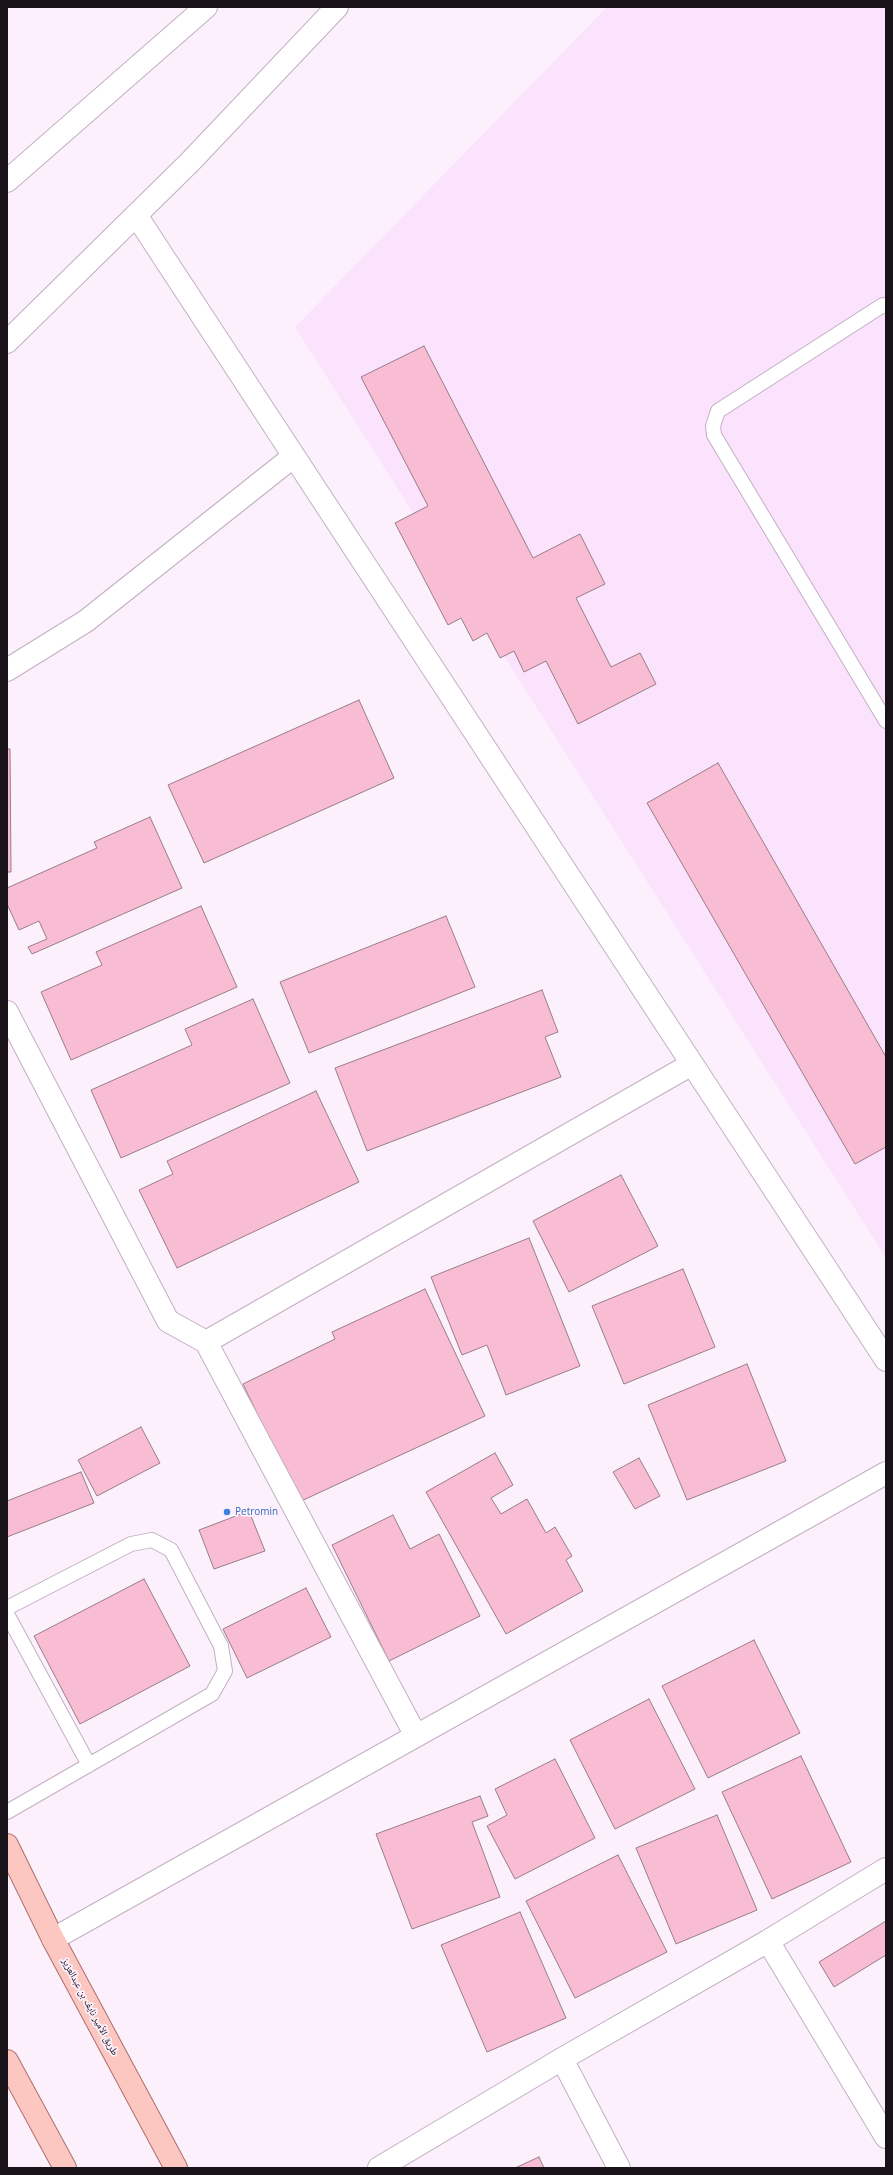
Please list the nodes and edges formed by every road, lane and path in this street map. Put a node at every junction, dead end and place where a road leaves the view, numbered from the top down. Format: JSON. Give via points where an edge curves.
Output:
{"nodes":[{"id":1,"x":206,"y":7,"type":"edge"},
{"id":2,"x":337,"y":7,"type":"edge"},
{"id":3,"x":7,"y":182,"type":"edge"},
{"id":4,"x":136,"y":215,"type":"junction"},
{"id":5,"x":886,"y":306,"type":"edge"},
{"id":6,"x":7,"y":342,"type":"edge"},
{"id":7,"x":294,"y":456,"type":"junction"},
{"id":8,"x":7,"y":670,"type":"edge"},
{"id":9,"x":886,"y":721,"type":"edge"},
{"id":10,"x":7,"y":1012,"type":"edge"},
{"id":11,"x":692,"y":1064,"type":"junction"},
{"id":12,"x":206,"y":1342,"type":"junction"},
{"id":13,"x":886,"y":1360,"type":"edge"},
{"id":14,"x":886,"y":1473,"type":"edge"},
{"id":15,"x":7,"y":1608,"type":"edge"},
{"id":16,"x":7,"y":1614,"type":"edge"},
{"id":17,"x":416,"y":1736,"type":"junction"},
{"id":18,"x":89,"y":1765,"type":"junction"},
{"id":19,"x":7,"y":1812,"type":"edge"},
{"id":20,"x":7,"y":1845,"type":"edge"},
{"id":21,"x":886,"y":1869,"type":"edge"},
{"id":22,"x":53,"y":1939,"type":"junction"},
{"id":23,"x":768,"y":1941,"type":"junction"},
{"id":24,"x":562,"y":2059,"type":"junction"},
{"id":25,"x":7,"y":2061,"type":"edge"},
{"id":26,"x":886,"y":2137,"type":"edge"},
{"id":27,"x":65,"y":2168,"type":"edge"},
{"id":28,"x":176,"y":2168,"type":"edge"},
{"id":29,"x":379,"y":2168,"type":"edge"},
{"id":30,"x":619,"y":2168,"type":"edge"}],
"edges":[{"from":1,"to":3,"type":"street"},
{"from":2,"to":4,"type":"street","via":[[190,162]]},
{"from":4,"to":6,"type":"street"},
{"from":4,"to":7,"type":"street"},
{"from":5,"to":9,"type":"lane","via":[[883,305],[718,411],[713,426],[718,442]]},
{"from":7,"to":8,"type":"street","via":[[86,621]]},
{"from":7,"to":11,"type":"street"},
{"from":10,"to":12,"type":"street","via":[[168,1321]]},
{"from":11,"to":12,"type":"street"},
{"from":11,"to":13,"type":"street"},
{"from":12,"to":17,"type":"street"},
{"from":14,"to":17,"type":"street"},
{"from":15,"to":18,"type":"lane","via":[[131,1544],[152,1540],[171,1550],[221,1646],[225,1671],[212,1694]]},
{"from":16,"to":18,"type":"lane"},
{"from":17,"to":22,"type":"street"},
{"from":18,"to":19,"type":"lane"},
{"from":20,"to":22,"type":"main road","name":"طريق الأمير نايف بن عبدالعزيز"},
{"from":21,"to":23,"type":"street"},
{"from":22,"to":28,"type":"main road","name":"طريق الأمير نايف بن عبدالعزيز"},
{"from":23,"to":24,"type":"street"},
{"from":23,"to":26,"type":"street"},
{"from":24,"to":29,"type":"street"},
{"from":24,"to":30,"type":"street"},
{"from":25,"to":27,"type":"main road"}]}
